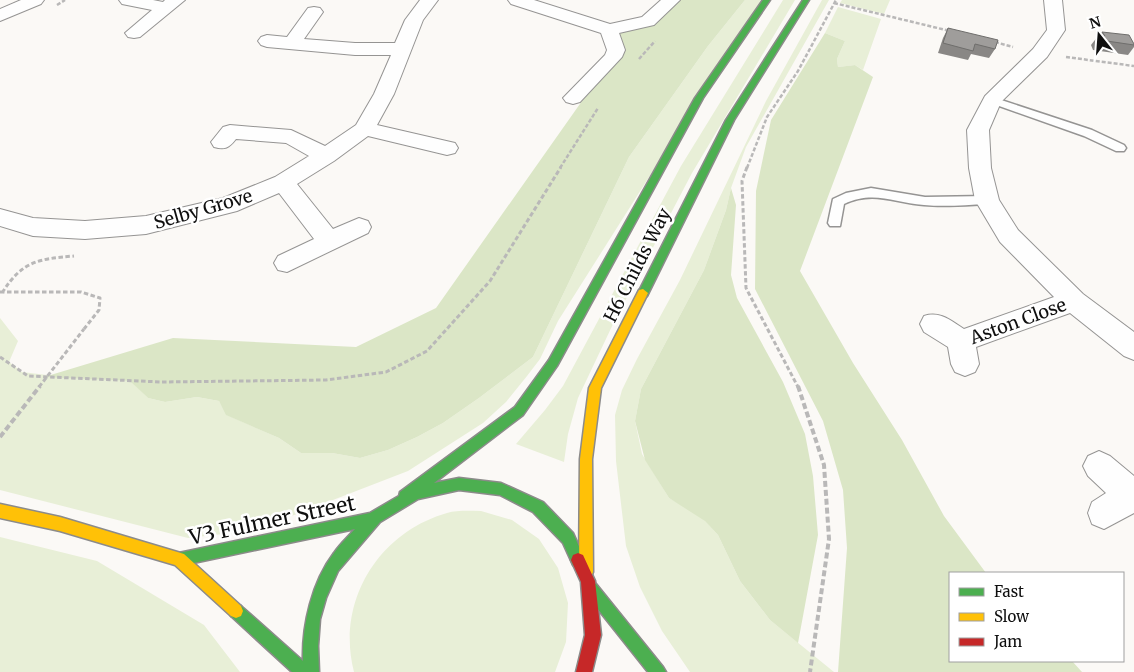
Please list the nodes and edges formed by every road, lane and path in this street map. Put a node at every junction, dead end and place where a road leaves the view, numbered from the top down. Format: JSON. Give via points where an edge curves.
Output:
{"nodes":[{"id":1,"x":35,"y":0,"type":"edge"},
{"id":2,"x":128,"y":0,"type":"edge"},
{"id":3,"x":429,"y":0,"type":"edge"},
{"id":4,"x":517,"y":0,"type":"edge"},
{"id":5,"x":671,"y":0,"type":"edge"},
{"id":6,"x":767,"y":0,"type":"edge"},
{"id":7,"x":806,"y":0,"type":"edge"},
{"id":8,"x":1045,"y":0,"type":"edge"},
{"id":9,"x":1053,"y":0,"type":"edge"},
{"id":10,"x":835,"y":2,"type":"edge"},
{"id":11,"x":171,"y":4,"type":"edge"},
{"id":12,"x":314,"y":12,"type":"dead end"},
{"id":13,"x":0,"y":16,"type":"edge"},
{"id":14,"x":609,"y":30,"type":"junction"},
{"id":15,"x":134,"y":33,"type":"dead end"},
{"id":16,"x":956,"y":33,"type":"edge"},
{"id":17,"x":658,"y":37,"type":"dead end"},
{"id":18,"x":267,"y":41,"type":"dead end"},
{"id":19,"x":994,"y":42,"type":"edge"},
{"id":20,"x":292,"y":43,"type":"junction"},
{"id":21,"x":402,"y":49,"type":"junction"},
{"id":22,"x":1040,"y":53,"type":"junction"},
{"id":23,"x":638,"y":59,"type":"dead end"},
{"id":24,"x":1134,"y":66,"type":"edge"},
{"id":25,"x":573,"y":98,"type":"dead end"},
{"id":26,"x":992,"y":100,"type":"junction"},
{"id":27,"x":600,"y":105,"type":"dead end"},
{"id":28,"x":364,"y":129,"type":"junction"},
{"id":29,"x":222,"y":142,"type":"dead end"},
{"id":30,"x":448,"y":148,"type":"dead end"},
{"id":31,"x":1120,"y":148,"type":"dead end"},
{"id":32,"x":326,"y":156,"type":"junction"},
{"id":33,"x":283,"y":182,"type":"junction"},
{"id":34,"x":987,"y":200,"type":"junction"},
{"id":35,"x":0,"y":217,"type":"edge"},
{"id":36,"x":836,"y":223,"type":"dead end"},
{"id":37,"x":358,"y":227,"type":"dead end"},
{"id":38,"x":329,"y":242,"type":"junction"},
{"id":39,"x":83,"y":255,"type":"dead end"},
{"id":40,"x":287,"y":263,"type":"dead end"},
{"id":41,"x":1,"y":292,"type":"edge"},
{"id":42,"x":1074,"y":301,"type":"junction"},
{"id":43,"x":934,"y":324,"type":"dead end"},
{"id":44,"x":1134,"y":348,"type":"edge"},
{"id":45,"x":0,"y":357,"type":"edge"},
{"id":46,"x":0,"y":437,"type":"edge"},
{"id":47,"x":1099,"y":466,"type":"dead end"},
{"id":48,"x":1133,"y":496,"type":"edge"},
{"id":49,"x":405,"y":497,"type":"junction"},
{"id":50,"x":0,"y":511,"type":"edge"},
{"id":51,"x":1104,"y":512,"type":"dead end"},
{"id":52,"x":372,"y":518,"type":"junction"},
{"id":53,"x":179,"y":559,"type":"junction"},
{"id":54,"x":586,"y":572,"type":"junction"},
{"id":55,"x":591,"y":589,"type":"junction"},
{"id":56,"x":304,"y":672,"type":"edge"},
{"id":57,"x":311,"y":672,"type":"edge"},
{"id":58,"x":584,"y":672,"type":"edge"},
{"id":59,"x":658,"y":672,"type":"edge"},
{"id":60,"x":810,"y":672,"type":"edge"}],
"edges":[{"from":1,"to":13,"type":"street"},
{"from":2,"to":11,"type":"street"},
{"from":3,"to":21,"type":"street","name":"Selby Grove","via":[[414,20]]},
{"from":4,"to":14,"type":"street"},
{"from":5,"to":14,"type":"street","via":[[648,21]]},
{"from":6,"to":49,"type":"street","name":"H6 Childs Way","via":[[699,98],[553,363],[519,411]]},
{"from":7,"to":54,"type":"street","name":"H6 Childs Way","via":[[730,120],[595,388],[586,458]]},
{"from":8,"to":9,"type":"lane"},
{"from":9,"to":22,"type":"street","via":[[1056,30]]},
{"from":10,"to":16,"type":"path"},
{"from":10,"to":60,"type":"path","via":[[798,71],[767,117],[742,181],[746,288],[801,392],[824,465],[829,539]]},
{"from":11,"to":15,"type":"street"},
{"from":12,"to":20,"type":"street"},
{"from":14,"to":25,"type":"street","via":[[616,50],[613,57]]},
{"from":17,"to":23,"type":"path"},
{"from":18,"to":20,"type":"street"},
{"from":19,"to":22,"type":"path"},
{"from":20,"to":21,"type":"street","via":[[355,49]]},
{"from":21,"to":28,"type":"street","name":"Selby Grove","via":[[384,94]]},
{"from":22,"to":24,"type":"path"},
{"from":22,"to":26,"type":"street"},
{"from":26,"to":31,"type":"lane","via":[[1088,133]]},
{"from":26,"to":34,"type":"street","via":[[978,130],[980,168]]},
{"from":27,"to":45,"type":"path","via":[[490,281],[427,351],[386,372],[326,380],[161,382],[28,376]]},
{"from":28,"to":30,"type":"street"},
{"from":28,"to":32,"type":"street","name":"Selby Grove"},
{"from":29,"to":32,"type":"street","via":[[230,132],[291,137]]},
{"from":32,"to":33,"type":"street","name":"Selby Grove"},
{"from":33,"to":35,"type":"street","name":"Selby Grove","via":[[229,205],[146,225],[86,230],[32,227]]},
{"from":33,"to":38,"type":"street"},
{"from":34,"to":36,"type":"lane","via":[[923,201],[878,192],[852,194],[838,202]]},
{"from":34,"to":42,"type":"street","via":[[1009,236]]},
{"from":37,"to":38,"type":"street"},
{"from":38,"to":40,"type":"street"},
{"from":39,"to":41,"type":"path","via":[[28,263]]},
{"from":41,"to":46,"type":"path","bridge":true,"via":[[81,292],[100,298],[98,310]]},
{"from":42,"to":43,"type":"street","name":"Aston Close","via":[[963,353]]},
{"from":42,"to":44,"type":"street"},
{"from":47,"to":48,"type":"street"},
{"from":48,"to":51,"type":"street"},
{"from":49,"to":52,"type":"street"},
{"from":49,"to":54,"type":"street","via":[[441,486],[468,484],[512,492],[543,509],[568,536]]},
{"from":50,"to":53,"type":"street","name":"V3 Fulmer Street","via":[[60,524]]},
{"from":52,"to":53,"type":"street","name":"V3 Fulmer Street"},
{"from":52,"to":57,"type":"street","via":[[349,542],[330,572],[316,605],[310,641]]},
{"from":53,"to":56,"type":"street","name":"V3 Fulmer Street"},
{"from":54,"to":55,"type":"street"},
{"from":55,"to":58,"type":"street","via":[[593,637]]},
{"from":55,"to":59,"type":"street"}]}
